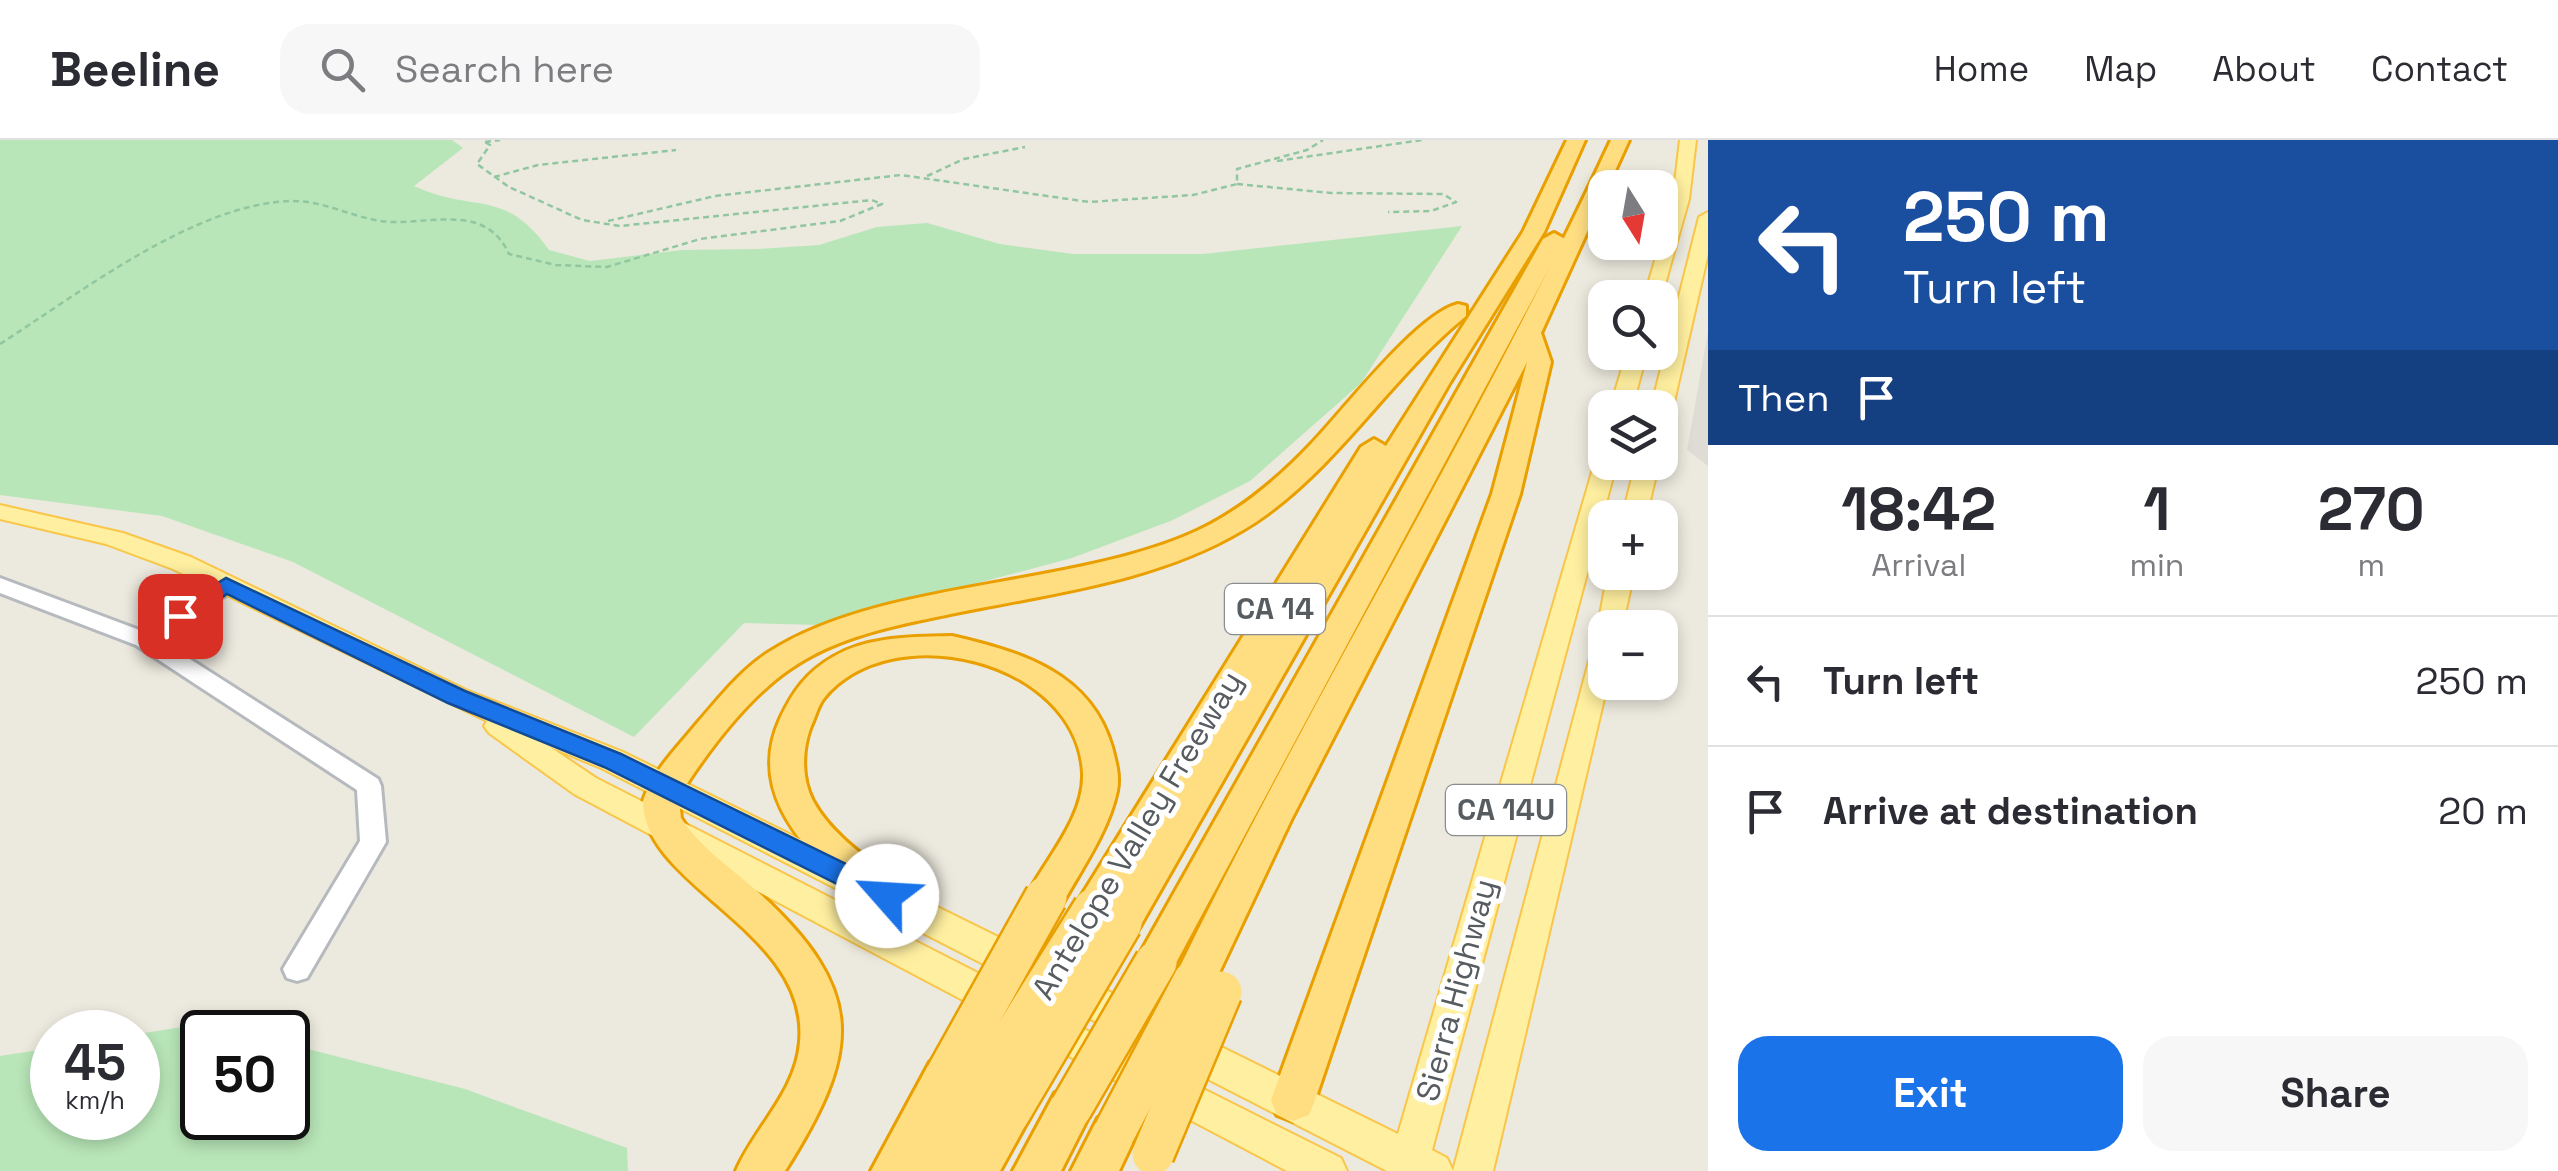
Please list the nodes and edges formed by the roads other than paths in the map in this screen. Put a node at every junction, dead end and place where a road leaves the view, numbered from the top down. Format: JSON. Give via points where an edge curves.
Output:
{"nodes":[{"id":1,"x":1560,"y":140,"type":"edge"},
{"id":2,"x":1576,"y":140,"type":"edge"},
{"id":3,"x":1602,"y":140,"type":"edge"},
{"id":4,"x":1620,"y":140,"type":"edge"},
{"id":5,"x":1688,"y":140,"type":"edge"},
{"id":6,"x":1519,"y":211,"type":"dead end"},
{"id":7,"x":1708,"y":216,"type":"edge"},
{"id":8,"x":1488,"y":261,"type":"dead end"},
{"id":9,"x":1658,"y":280,"type":"edge"},
{"id":10,"x":1458,"y":311,"type":"junction"},
{"id":11,"x":1530,"y":334,"type":"junction"},
{"id":12,"x":1666,"y":390,"type":"edge"},
{"id":13,"x":1601,"y":480,"type":"edge"},
{"id":14,"x":0,"y":512,"type":"edge"},
{"id":15,"x":0,"y":584,"type":"edge"},
{"id":16,"x":226,"y":585,"type":"junction"},
{"id":17,"x":144,"y":640,"type":"junction"},
{"id":18,"x":456,"y":697,"type":"junction"},
{"id":19,"x":1590,"y":700,"type":"edge"},
{"id":20,"x":667,"y":787,"type":"junction"},
{"id":21,"x":667,"y":830,"type":"junction"},
{"id":22,"x":887,"y":896,"type":"junction"},
{"id":23,"x":1108,"y":916,"type":"junction"},
{"id":24,"x":297,"y":970,"type":"dead end"},
{"id":25,"x":1190,"y":978,"type":"junction"},
{"id":26,"x":978,"y":1094,"type":"junction"},
{"id":27,"x":1293,"y":1100,"type":"junction"},
{"id":28,"x":1127,"y":1157,"type":"edge"},
{"id":29,"x":1417,"y":1167,"type":"edge"},
{"id":30,"x":759,"y":1171,"type":"edge"},
{"id":31,"x":894,"y":1171,"type":"edge"},
{"id":32,"x":932,"y":1171,"type":"edge"},
{"id":33,"x":974,"y":1171,"type":"edge"},
{"id":34,"x":1036,"y":1171,"type":"edge"},
{"id":35,"x":1327,"y":1171,"type":"edge"},
{"id":36,"x":1473,"y":1171,"type":"edge"}],
"edges":[{"from":1,"to":6,"type":"highway"},
{"from":2,"to":23,"type":"highway","via":[[1519,250]]},
{"from":3,"to":25,"type":"highway","via":[[1587,182]]},
{"from":4,"to":11,"type":"highway","number":"CA 14"},
{"from":5,"to":9,"type":"main road","via":[[1681,200]]},
{"from":7,"to":12,"type":"main road"},
{"from":8,"to":10,"type":"highway","name":"Antelope Valley Freeway","number":"CA 14"},
{"from":10,"to":20,"type":"highway","via":[[1423,336],[1276,497],[1242,519],[1156,557],[893,616],[810,644],[755,678]]},
{"from":10,"to":23,"type":"highway","name":"Antelope Valley Freeway","number":"CA 14"},
{"from":11,"to":25,"type":"highway","number":"CA 14"},
{"from":11,"to":27,"type":"highway","via":[[1539,362],[1506,494]]},
{"from":13,"to":29,"type":"main road","name":"Sierra Highway","number":"CA 14U"},
{"from":14,"to":16,"type":"main road","via":[[114,538]]},
{"from":15,"to":17,"type":"lane"},
{"from":16,"to":17,"type":"lane"},
{"from":16,"to":18,"type":"main road"},
{"from":17,"to":24,"type":"lane","via":[[369,786],[373,842]]},
{"from":18,"to":20,"type":"main road"},
{"from":18,"to":21,"type":"main road","via":[[585,786]]},
{"from":19,"to":36,"type":"main road","name":"Sierra Highway","number":"CA 14U"},
{"from":20,"to":21,"type":"highway","via":[[660,806]]},
{"from":20,"to":22,"type":"main road"},
{"from":21,"to":30,"type":"highway","via":[[784,941],[816,994],[822,1042],[815,1074]]},
{"from":21,"to":35,"type":"main road"},
{"from":22,"to":26,"type":"highway","bridge":true,"via":[[812,829],[794,800],[786,774],[793,716],[809,691],[883,652],[938,644],[970,647],[1055,686],[1092,725],[1101,775],[1046,897]]},
{"from":22,"to":27,"type":"main road"},
{"from":23,"to":26,"type":"highway","bridge":true},
{"from":25,"to":28,"type":"highway","bridge":true},
{"from":25,"to":34,"type":"highway","bridge":true,"via":[[1072,1108]]},
{"from":26,"to":31,"type":"highway"},
{"from":26,"to":32,"type":"highway"},
{"from":26,"to":33,"type":"highway"},
{"from":27,"to":29,"type":"main road"}]}
